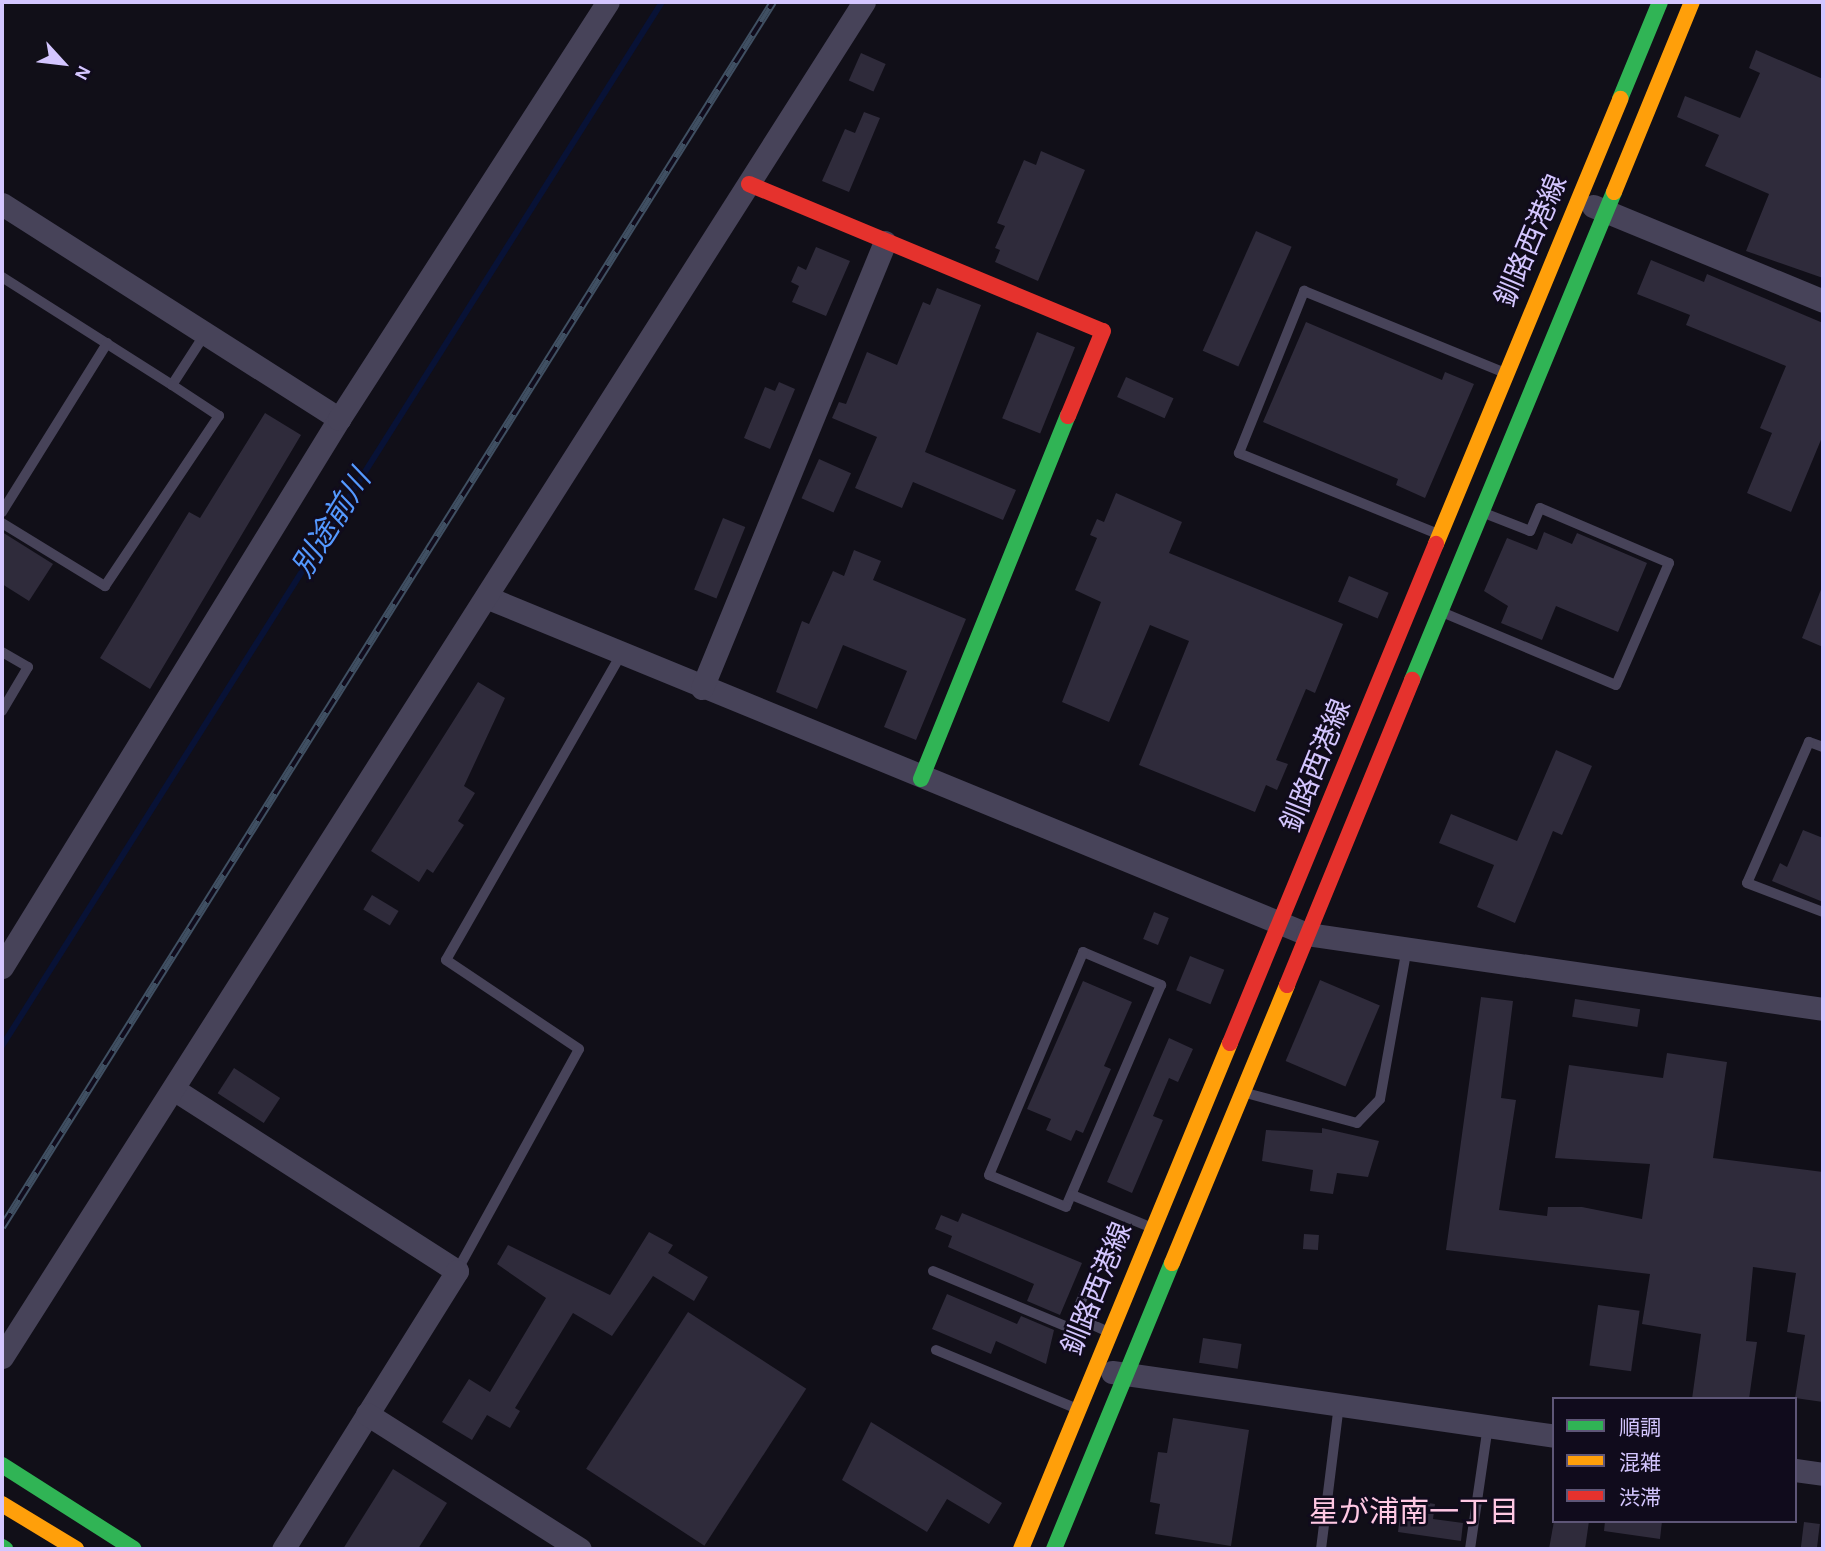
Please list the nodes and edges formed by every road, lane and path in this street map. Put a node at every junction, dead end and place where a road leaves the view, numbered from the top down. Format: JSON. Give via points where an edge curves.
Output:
{"nodes":[{"id":1,"x":608,"y":2,"type":"edge"},
{"id":2,"x":863,"y":2,"type":"edge"},
{"id":3,"x":1660,"y":2,"type":"edge"},
{"id":4,"x":1692,"y":2,"type":"edge"},
{"id":5,"x":749,"y":184,"type":"junction"},
{"id":6,"x":1578,"y":200,"type":"junction"},
{"id":7,"x":2,"y":204,"type":"edge"},
{"id":8,"x":1605,"y":211,"type":"junction"},
{"id":9,"x":885,"y":242,"type":"junction"},
{"id":10,"x":3,"y":279,"type":"edge"},
{"id":11,"x":1823,"y":301,"type":"edge"},
{"id":12,"x":205,"y":334,"type":"junction"},
{"id":13,"x":107,"y":343,"type":"junction"},
{"id":14,"x":1505,"y":373,"type":"junction"},
{"id":15,"x":1534,"y":384,"type":"junction"},
{"id":16,"x":172,"y":385,"type":"junction"},
{"id":17,"x":339,"y":419,"type":"junction"},
{"id":18,"x":2,"y":512,"type":"edge"},
{"id":19,"x":1482,"y":513,"type":"junction"},
{"id":20,"x":2,"y":523,"type":"edge"},
{"id":21,"x":1439,"y":535,"type":"junction"},
{"id":22,"x":486,"y":597,"type":"junction"},
{"id":23,"x":1441,"y":612,"type":"junction"},
{"id":24,"x":2,"y":652,"type":"edge"},
{"id":25,"x":621,"y":654,"type":"junction"},
{"id":26,"x":702,"y":688,"type":"junction"},
{"id":27,"x":2,"y":711,"type":"edge"},
{"id":28,"x":1823,"y":747,"type":"edge"},
{"id":29,"x":920,"y":779,"type":"junction"},
{"id":30,"x":1823,"y":912,"type":"edge"},
{"id":31,"x":1280,"y":924,"type":"junction"},
{"id":32,"x":1307,"y":934,"type":"junction"},
{"id":33,"x":1407,"y":948,"type":"junction"},
{"id":34,"x":2,"y":967,"type":"edge"},
{"id":35,"x":1823,"y":1009,"type":"edge"},
{"id":36,"x":175,"y":1090,"type":"junction"},
{"id":37,"x":1240,"y":1092,"type":"junction"},
{"id":38,"x":1072,"y":1195,"type":"junction"},
{"id":39,"x":1151,"y":1228,"type":"junction"},
{"id":40,"x":1180,"y":1240,"type":"junction"},
{"id":41,"x":457,"y":1270,"type":"junction"},
{"id":42,"x":933,"y":1271,"type":"dead end"},
{"id":43,"x":1089,"y":1282,"type":"dead end"},
{"id":44,"x":1075,"y":1317,"type":"junction"},
{"id":45,"x":1110,"y":1333,"type":"junction"},
{"id":46,"x":1138,"y":1345,"type":"junction"},
{"id":47,"x":936,"y":1350,"type":"dead end"},
{"id":48,"x":2,"y":1357,"type":"edge"},
{"id":49,"x":1095,"y":1369,"type":"junction"},
{"id":50,"x":1125,"y":1375,"type":"junction"},
{"id":51,"x":1339,"y":1405,"type":"junction"},
{"id":52,"x":1077,"y":1409,"type":"junction"},
{"id":53,"x":367,"y":1414,"type":"junction"},
{"id":54,"x":1107,"y":1421,"type":"junction"},
{"id":55,"x":1488,"y":1426,"type":"junction"},
{"id":56,"x":1552,"y":1436,"type":"edge"},
{"id":57,"x":2,"y":1465,"type":"edge"},
{"id":58,"x":1797,"y":1470,"type":"edge"},
{"id":59,"x":1823,"y":1474,"type":"edge"},
{"id":60,"x":2,"y":1504,"type":"edge"},
{"id":61,"x":76,"y":1549,"type":"edge"},
{"id":62,"x":134,"y":1549,"type":"edge"},
{"id":63,"x":283,"y":1549,"type":"edge"},
{"id":64,"x":580,"y":1549,"type":"edge"},
{"id":65,"x":1021,"y":1549,"type":"edge"},
{"id":66,"x":1054,"y":1549,"type":"edge"},
{"id":67,"x":1321,"y":1549,"type":"edge"},
{"id":68,"x":1470,"y":1549,"type":"edge"}],
"edges":[{"from":1,"to":17,"type":"street"},
{"from":2,"to":5,"type":"street"},
{"from":3,"to":6,"type":"main road","name":"釧路西港線"},
{"from":4,"to":8,"type":"main road","name":"釧路西港線"},
{"from":5,"to":9,"type":"main road"},
{"from":5,"to":22,"type":"street"},
{"from":6,"to":8,"type":"street"},
{"from":6,"to":14,"type":"main road","name":"釧路西港線"},
{"from":7,"to":12,"type":"street"},
{"from":8,"to":11,"type":"street"},
{"from":8,"to":15,"type":"main road","name":"釧路西港線"},
{"from":9,"to":26,"type":"street"},
{"from":9,"to":29,"type":"main road","via":[[1103,331]]},
{"from":10,"to":13,"type":"lane"},
{"from":12,"to":16,"type":"lane"},
{"from":12,"to":17,"type":"street"},
{"from":13,"to":16,"type":"lane"},
{"from":13,"to":18,"type":"lane"},
{"from":14,"to":15,"type":"lane"},
{"from":14,"to":21,"type":"main road","name":"釧路西港線"},
{"from":14,"to":21,"type":"lane","via":[[1304,291],[1239,453]]},
{"from":15,"to":19,"type":"main road","name":"釧路西港線"},
{"from":16,"to":20,"type":"lane","via":[[219,416],[105,586]]},
{"from":17,"to":34,"type":"street"},
{"from":19,"to":23,"type":"main road","name":"釧路西港線"},
{"from":19,"to":23,"type":"lane","via":[[1530,531],[1540,508],[1669,563],[1616,685]]},
{"from":21,"to":31,"type":"main road","name":"釧路西港線"},
{"from":22,"to":25,"type":"street"},
{"from":22,"to":36,"type":"street"},
{"from":23,"to":32,"type":"main road","name":"釧路西港線"},
{"from":24,"to":27,"type":"lane","via":[[28,667]]},
{"from":25,"to":26,"type":"street"},
{"from":25,"to":41,"type":"lane","via":[[446,960],[579,1049]]},
{"from":26,"to":29,"type":"street"},
{"from":28,"to":30,"type":"lane","via":[[1809,742],[1747,883]]},
{"from":29,"to":31,"type":"street"},
{"from":31,"to":32,"type":"street"},
{"from":31,"to":39,"type":"main road","name":"釧路西港線"},
{"from":32,"to":33,"type":"street"},
{"from":32,"to":37,"type":"main road","name":"釧路西港線"},
{"from":33,"to":35,"type":"street"},
{"from":33,"to":37,"type":"lane","via":[[1380,1099],[1357,1123]]},
{"from":36,"to":41,"type":"street"},
{"from":36,"to":48,"type":"street"},
{"from":37,"to":40,"type":"main road","name":"釧路西港線"},
{"from":38,"to":38,"type":"lane","via":[[1161,985],[1083,952],[989,1175],[1066,1208]]},
{"from":38,"to":39,"type":"lane"},
{"from":39,"to":40,"type":"lane"},
{"from":39,"to":45,"type":"main road","name":"釧路西港線"},
{"from":40,"to":46,"type":"main road","name":"釧路西港線"},
{"from":41,"to":53,"type":"street"},
{"from":42,"to":44,"type":"lane","via":[[1070,1328]]},
{"from":43,"to":44,"type":"lane"},
{"from":44,"to":45,"type":"lane"},
{"from":45,"to":46,"type":"lane"},
{"from":45,"to":49,"type":"main road","name":"釧路西港線"},
{"from":46,"to":50,"type":"main road","name":"釧路西港線"},
{"from":47,"to":52,"type":"lane"},
{"from":49,"to":50,"type":"street"},
{"from":49,"to":52,"type":"main road","name":"釧路西港線"},
{"from":50,"to":51,"type":"street"},
{"from":50,"to":54,"type":"main road","name":"釧路西港線"},
{"from":51,"to":55,"type":"street"},
{"from":51,"to":67,"type":"lane"},
{"from":52,"to":54,"type":"lane"},
{"from":52,"to":65,"type":"main road","name":"釧路西港線"},
{"from":53,"to":63,"type":"street"},
{"from":53,"to":64,"type":"street"},
{"from":54,"to":66,"type":"main road","name":"釧路西港線"},
{"from":55,"to":56,"type":"street"},
{"from":55,"to":68,"type":"lane"},
{"from":57,"to":62,"type":"main road"},
{"from":58,"to":59,"type":"street"},
{"from":60,"to":61,"type":"main road"}]}
